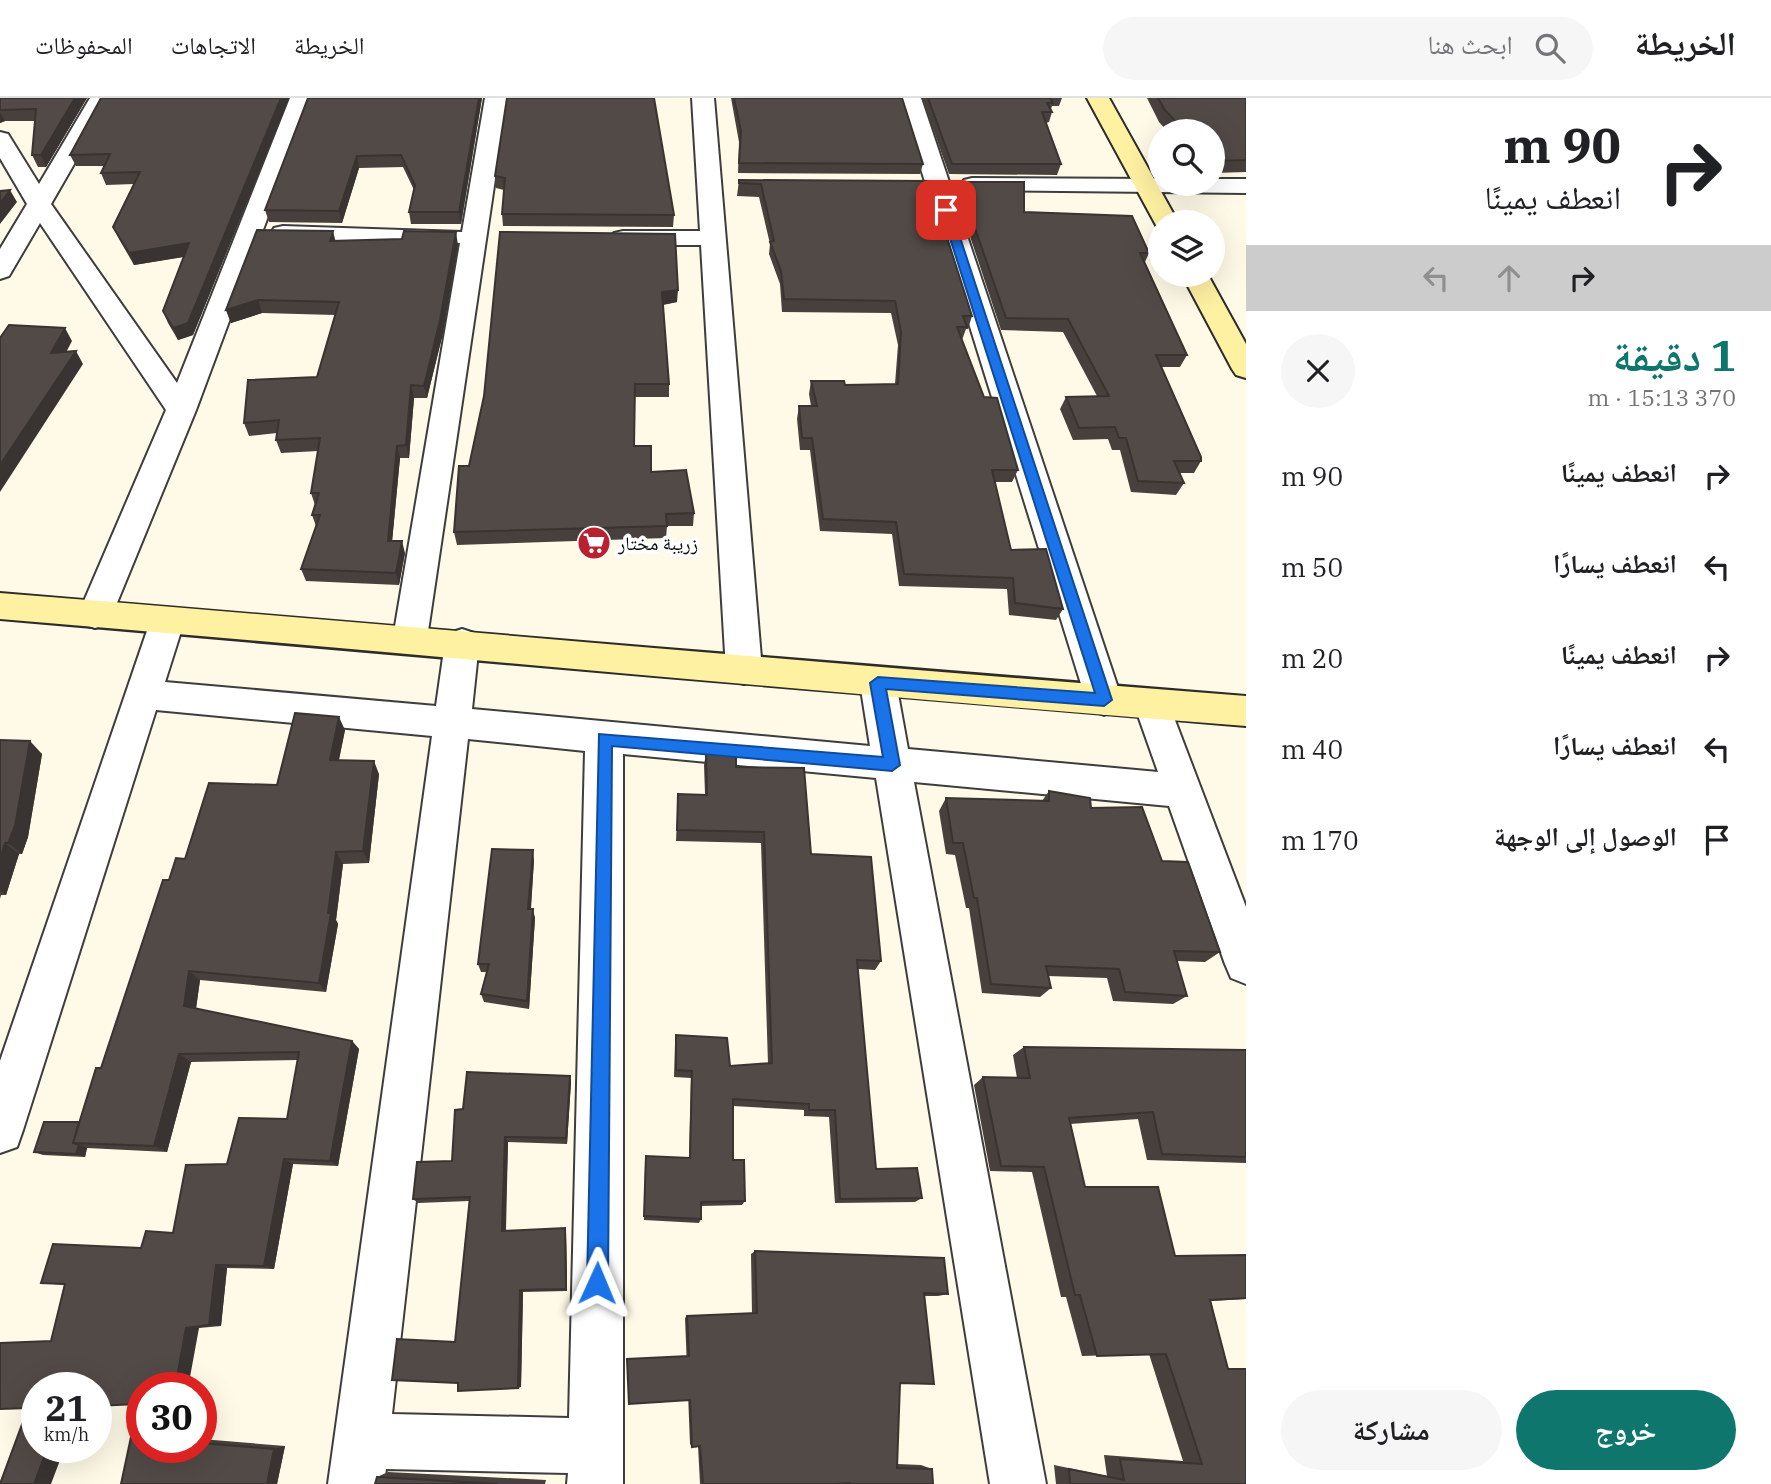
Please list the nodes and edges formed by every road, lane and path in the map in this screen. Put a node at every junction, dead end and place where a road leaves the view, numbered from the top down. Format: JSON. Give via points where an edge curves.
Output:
{"nodes":[{"id":1,"x":101,"y":98,"type":"edge"},
{"id":2,"x":301,"y":98,"type":"edge"},
{"id":3,"x":496,"y":98,"type":"edge"},
{"id":4,"x":703,"y":98,"type":"edge"},
{"id":5,"x":910,"y":98,"type":"edge"},
{"id":6,"x":1098,"y":98,"type":"edge"},
{"id":7,"x":0,"y":139,"type":"edge"},
{"id":8,"x":710,"y":183,"type":"junction"},
{"id":9,"x":737,"y":184,"type":"edge"},
{"id":10,"x":924,"y":185,"type":"junction"},
{"id":11,"x":1146,"y":186,"type":"junction"},
{"id":12,"x":1246,"y":186,"type":"edge"},
{"id":13,"x":40,"y":205,"type":"junction"},
{"id":14,"x":1159,"y":210,"type":"edge"},
{"id":15,"x":249,"y":232,"type":"junction"},
{"id":16,"x":487,"y":237,"type":"junction"},
{"id":17,"x":595,"y":238,"type":"edge"},
{"id":18,"x":715,"y":238,"type":"junction"},
{"id":19,"x":0,"y":271,"type":"edge"},
{"id":20,"x":1202,"y":287,"type":"edge"},
{"id":21,"x":1246,"y":369,"type":"edge"},
{"id":22,"x":181,"y":410,"type":"junction"},
{"id":23,"x":0,"y":607,"type":"edge"},
{"id":24,"x":95,"y":615,"type":"junction"},
{"id":25,"x":167,"y":622,"type":"junction"},
{"id":26,"x":410,"y":638,"type":"junction"},
{"id":27,"x":462,"y":643,"type":"junction"},
{"id":28,"x":744,"y":670,"type":"junction"},
{"id":29,"x":878,"y":683,"type":"junction"},
{"id":30,"x":143,"y":694,"type":"junction"},
{"id":31,"x":1104,"y":700,"type":"junction"},
{"id":32,"x":1153,"y":704,"type":"junction"},
{"id":33,"x":1246,"y":711,"type":"edge"},
{"id":34,"x":452,"y":724,"type":"junction"},
{"id":35,"x":604,"y":739,"type":"junction"},
{"id":36,"x":892,"y":765,"type":"junction"},
{"id":37,"x":1185,"y":791,"type":"junction"},
{"id":38,"x":1246,"y":964,"type":"edge"},
{"id":39,"x":0,"y":1130,"type":"edge"},
{"id":40,"x":359,"y":1463,"type":"edge"},
{"id":41,"x":595,"y":1465,"type":"edge"},
{"id":42,"x":1018,"y":1484,"type":"edge"}],
"edges":[{"from":1,"to":13,"type":"street"},
{"from":2,"to":15,"type":"street"},
{"from":3,"to":16,"type":"street"},
{"from":4,"to":8,"type":"street"},
{"from":5,"to":10,"type":"street"},
{"from":6,"to":11,"type":"street"},
{"from":7,"to":13,"type":"street"},
{"from":8,"to":9,"type":"street"},
{"from":8,"to":18,"type":"street"},
{"from":10,"to":11,"type":"street"},
{"from":10,"to":31,"type":"street"},
{"from":11,"to":12,"type":"street"},
{"from":11,"to":14,"type":"street"},
{"from":13,"to":19,"type":"street"},
{"from":13,"to":22,"type":"street"},
{"from":15,"to":16,"type":"street"},
{"from":15,"to":22,"type":"street"},
{"from":16,"to":26,"type":"street"},
{"from":17,"to":18,"type":"street"},
{"from":18,"to":28,"type":"street"},
{"from":20,"to":21,"type":"street"},
{"from":22,"to":24,"type":"street"},
{"from":23,"to":24,"type":"street"},
{"from":24,"to":25,"type":"street"},
{"from":25,"to":26,"type":"street"},
{"from":25,"to":30,"type":"street"},
{"from":26,"to":27,"type":"street"},
{"from":27,"to":28,"type":"street"},
{"from":27,"to":34,"type":"street"},
{"from":28,"to":29,"type":"street"},
{"from":29,"to":31,"type":"street"},
{"from":29,"to":36,"type":"street"},
{"from":30,"to":34,"type":"street"},
{"from":30,"to":39,"type":"street"},
{"from":31,"to":32,"type":"street"},
{"from":32,"to":33,"type":"street"},
{"from":32,"to":37,"type":"street"},
{"from":34,"to":35,"type":"street"},
{"from":34,"to":40,"type":"street"},
{"from":35,"to":36,"type":"street"},
{"from":35,"to":41,"type":"street"},
{"from":36,"to":37,"type":"street"},
{"from":36,"to":42,"type":"street"},
{"from":37,"to":38,"type":"street"},
{"from":40,"to":41,"type":"street"}]}
